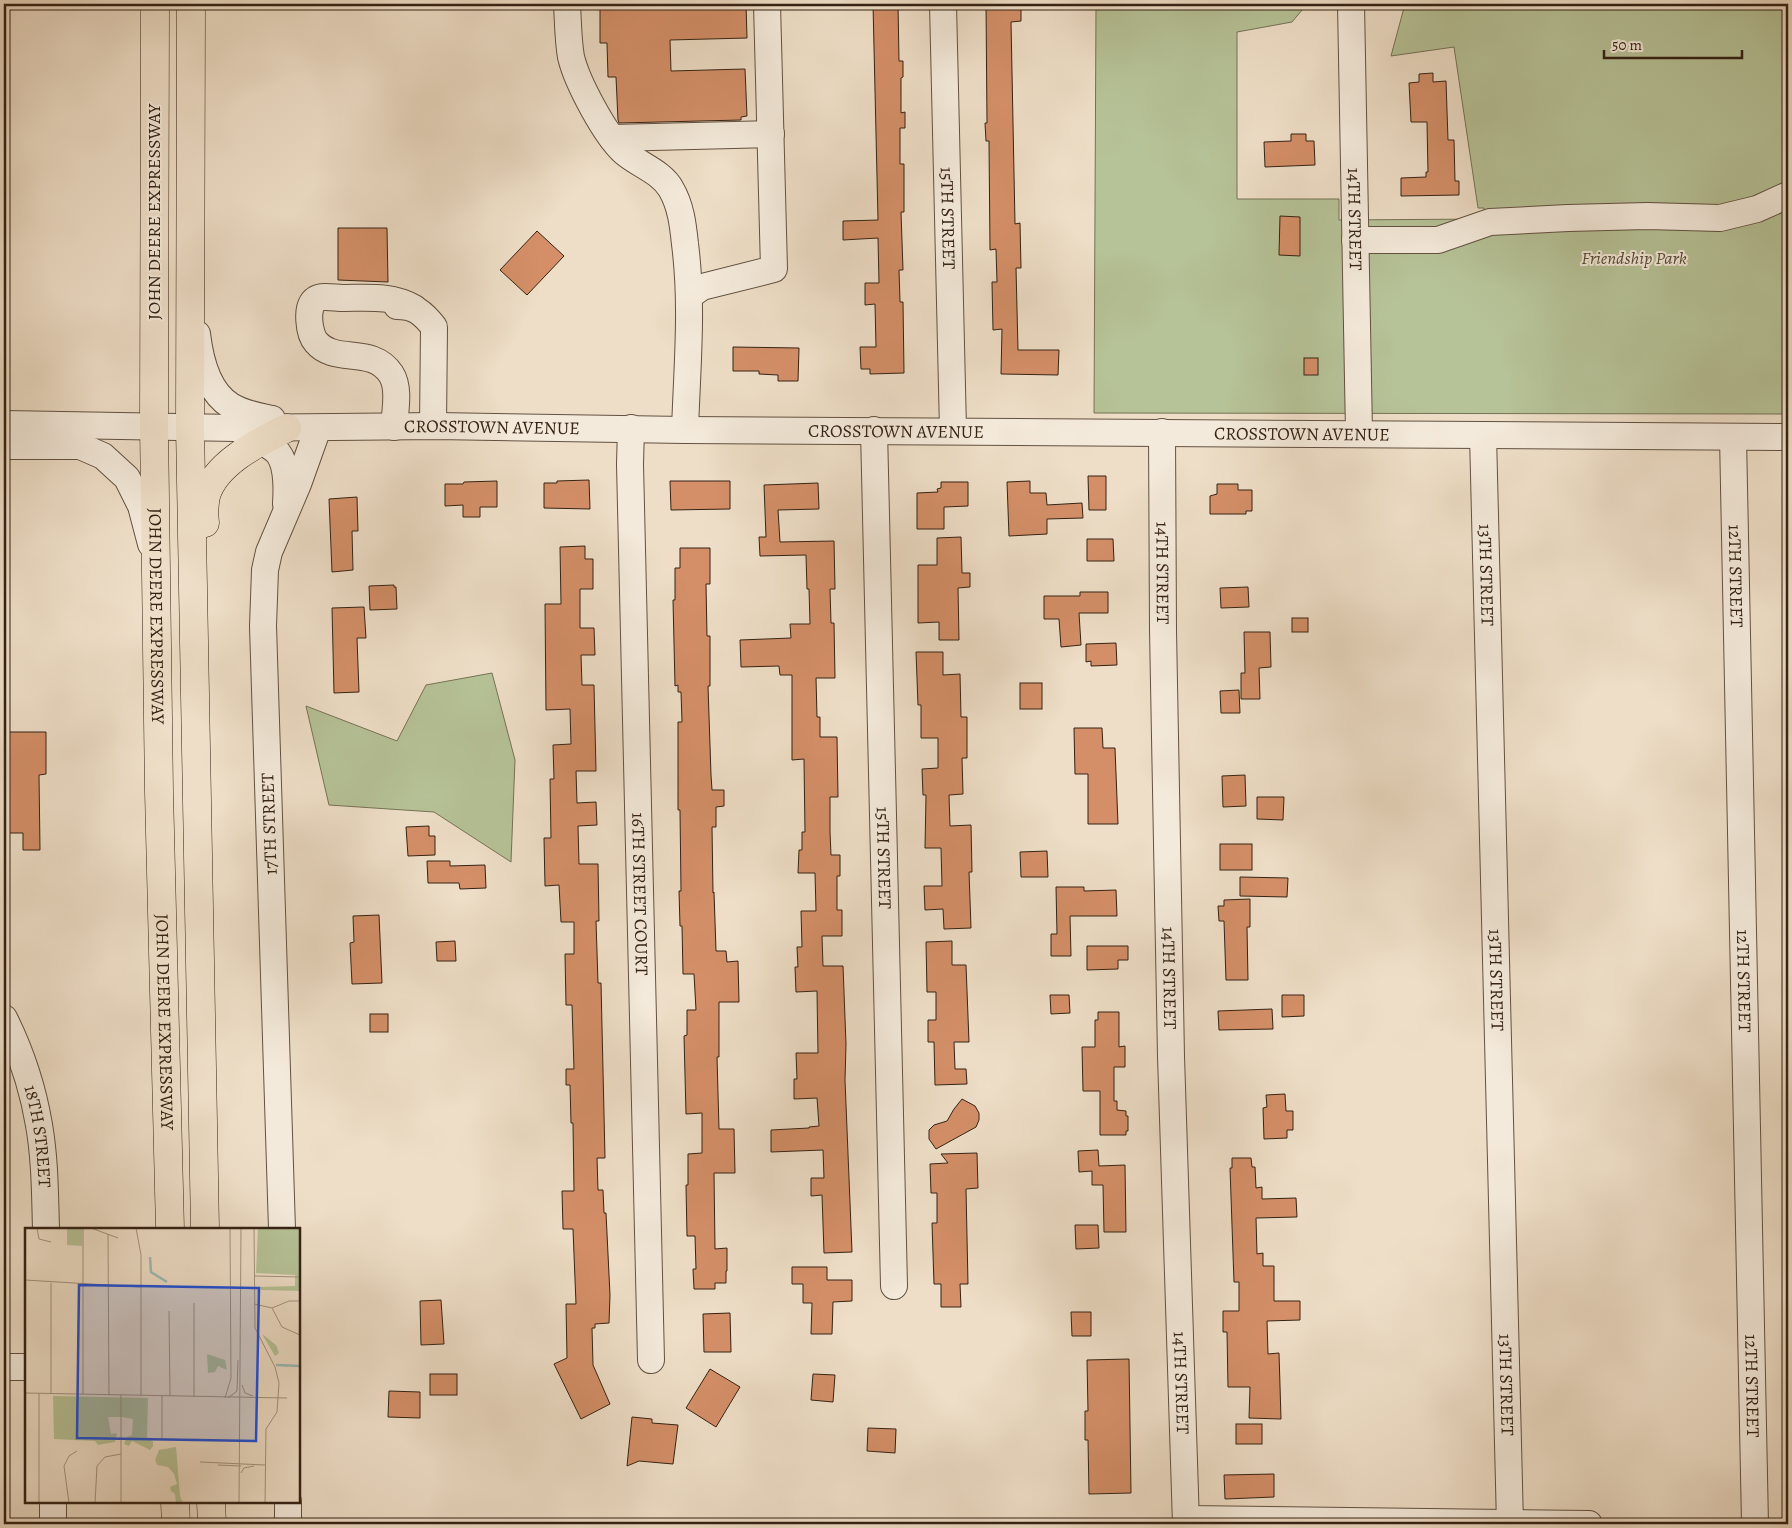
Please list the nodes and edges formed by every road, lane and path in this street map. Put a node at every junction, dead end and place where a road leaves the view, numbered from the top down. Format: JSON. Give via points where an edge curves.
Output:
{"nodes":[{"id":1,"x":155,"y":4,"type":"edge"},
{"id":2,"x":191,"y":4,"type":"edge"},
{"id":3,"x":567,"y":4,"type":"edge"},
{"id":4,"x":768,"y":4,"type":"edge"},
{"id":5,"x":943,"y":4,"type":"edge"},
{"id":6,"x":1351,"y":4,"type":"edge"},
{"id":7,"x":771,"y":134,"type":"junction"},
{"id":8,"x":612,"y":138,"type":"junction"},
{"id":9,"x":1788,"y":195,"type":"edge"},
{"id":10,"x":1355,"y":240,"type":"junction"},
{"id":11,"x":190,"y":282,"type":"junction"},
{"id":12,"x":689,"y":296,"type":"junction"},
{"id":13,"x":4,"y":424,"type":"edge"},
{"id":14,"x":154,"y":426,"type":"junction"},
{"id":15,"x":433,"y":426,"type":"junction"},
{"id":16,"x":190,"y":427,"type":"junction"},
{"id":17,"x":394,"y":427,"type":"junction"},
{"id":18,"x":236,"y":428,"type":"junction"},
{"id":19,"x":304,"y":428,"type":"junction"},
{"id":20,"x":632,"y":428,"type":"junction"},
{"id":21,"x":685,"y":430,"type":"junction"},
{"id":22,"x":874,"y":430,"type":"junction"},
{"id":23,"x":953,"y":430,"type":"junction"},
{"id":24,"x":1162,"y":432,"type":"junction"},
{"id":25,"x":1359,"y":433,"type":"junction"},
{"id":26,"x":1483,"y":434,"type":"junction"},
{"id":27,"x":1733,"y":437,"type":"junction"},
{"id":28,"x":1788,"y":437,"type":"edge"},
{"id":29,"x":260,"y":442,"type":"junction"},
{"id":30,"x":4,"y":446,"type":"edge"},
{"id":31,"x":285,"y":512,"type":"junction"},
{"id":32,"x":156,"y":560,"type":"junction"},
{"id":33,"x":197,"y":804,"type":"junction"},
{"id":34,"x":4,"y":1018,"type":"edge"},
{"id":35,"x":46,"y":1228,"type":"edge"},
{"id":36,"x":170,"y":1228,"type":"edge"},
{"id":37,"x":206,"y":1228,"type":"edge"},
{"id":38,"x":282,"y":1228,"type":"edge"},
{"id":39,"x":894,"y":1286,"type":"dead end"},
{"id":40,"x":651,"y":1360,"type":"dead end"},
{"id":41,"x":4,"y":1367,"type":"edge"},
{"id":42,"x":25,"y":1367,"type":"edge"},
{"id":43,"x":53,"y":1503,"type":"edge"},
{"id":44,"x":175,"y":1503,"type":"edge"},
{"id":45,"x":211,"y":1503,"type":"edge"},
{"id":46,"x":288,"y":1503,"type":"edge"},
{"id":47,"x":1186,"y":1522,"type":"edge"},
{"id":48,"x":54,"y":1524,"type":"edge"},
{"id":49,"x":176,"y":1524,"type":"edge"},
{"id":50,"x":212,"y":1524,"type":"edge"},
{"id":51,"x":288,"y":1524,"type":"edge"},
{"id":52,"x":1510,"y":1524,"type":"edge"},
{"id":53,"x":1589,"y":1524,"type":"edge"},
{"id":54,"x":1755,"y":1524,"type":"edge"}],
"edges":[{"from":1,"to":14,"type":"highway","name":"JOHN DEERE EXPRESSWAY"},
{"from":2,"to":11,"type":"highway","name":"JOHN DEERE EXPRESSWAY"},
{"from":3,"to":8,"type":"street","via":[[571,56],[580,82]]},
{"from":4,"to":7,"type":"street"},
{"from":5,"to":23,"type":"street","name":"15TH STREET"},
{"from":6,"to":10,"type":"street","name":"14TH STREET"},
{"from":7,"to":8,"type":"street"},
{"from":7,"to":12,"type":"street","via":[[774,269],[702,287]]},
{"from":8,"to":12,"type":"street","via":[[624,152],[666,181],[672,190],[682,217]]},
{"from":9,"to":10,"type":"street","via":[[1757,209],[1720,218],[1637,216],[1490,222],[1438,240]]},
{"from":10,"to":25,"type":"street","name":"14TH STREET"},
{"from":11,"to":16,"type":"highway","name":"JOHN DEERE EXPRESSWAY"},
{"from":11,"to":19,"type":"street","via":[[199,349],[210,384],[230,406]]},
{"from":12,"to":21,"type":"street"},
{"from":13,"to":14,"type":"street","name":"CROSSTOWN AVENUE"},
{"from":14,"to":16,"type":"street","name":"CROSSTOWN AVENUE"},
{"from":14,"to":32,"type":"highway","name":"JOHN DEERE EXPRESSWAY"},
{"from":15,"to":17,"type":"street","name":"CROSSTOWN AVENUE"},
{"from":15,"to":17,"type":"street","via":[[425,318],[407,306],[333,307],[310,315],[311,332],[324,349],[374,360],[391,374],[396,391]]},
{"from":15,"to":20,"type":"street","name":"CROSSTOWN AVENUE"},
{"from":16,"to":18,"type":"street","name":"CROSSTOWN AVENUE"},
{"from":16,"to":33,"type":"highway","name":"JOHN DEERE EXPRESSWAY"},
{"from":17,"to":19,"type":"street","name":"CROSSTOWN AVENUE"},
{"from":18,"to":19,"type":"street","name":"CROSSTOWN AVENUE"},
{"from":18,"to":29,"type":"street"},
{"from":19,"to":29,"type":"highway"},
{"from":19,"to":31,"type":"street","name":"17TH STREET","via":[[298,484]]},
{"from":20,"to":21,"type":"street","name":"CROSSTOWN AVENUE"},
{"from":20,"to":40,"type":"street","name":"16TH STREET COURT","via":[[630,464]]},
{"from":21,"to":22,"type":"street","name":"CROSSTOWN AVENUE"},
{"from":22,"to":23,"type":"street","name":"CROSSTOWN AVENUE"},
{"from":22,"to":39,"type":"street","name":"15TH STREET"},
{"from":23,"to":24,"type":"street","name":"CROSSTOWN AVENUE"},
{"from":24,"to":25,"type":"street","name":"CROSSTOWN AVENUE"},
{"from":24,"to":47,"type":"street","name":"14TH STREET","via":[[1171,1036]]},
{"from":25,"to":26,"type":"street","name":"CROSSTOWN AVENUE"},
{"from":26,"to":27,"type":"street","name":"CROSSTOWN AVENUE"},
{"from":26,"to":52,"type":"street","name":"13TH STREET"},
{"from":27,"to":28,"type":"street","name":"CROSSTOWN AVENUE"},
{"from":27,"to":54,"type":"street","name":"12TH STREET"},
{"from":29,"to":31,"type":"street","via":[[278,454],[283,464],[287,489]]},
{"from":29,"to":33,"type":"highway","via":[[228,464],[211,484],[206,496],[208,657]]},
{"from":30,"to":32,"type":"street","via":[[80,446],[103,456],[127,478],[134,491]]},
{"from":31,"to":38,"type":"street","name":"17TH STREET","via":[[265,570],[263,626]]},
{"from":32,"to":36,"type":"highway","name":"JOHN DEERE EXPRESSWAY"},
{"from":33,"to":37,"type":"highway","name":"JOHN DEERE EXPRESSWAY"},
{"from":34,"to":35,"type":"street","name":"18TH STREET","via":[[28,1080],[39,1125]]},
{"from":41,"to":42,"type":"street"},
{"from":43,"to":48,"type":"street"},
{"from":44,"to":49,"type":"highway"},
{"from":45,"to":50,"type":"highway"},
{"from":46,"to":51,"type":"street"},
{"from":47,"to":52,"type":"street"},
{"from":52,"to":53,"type":"street"}]}
